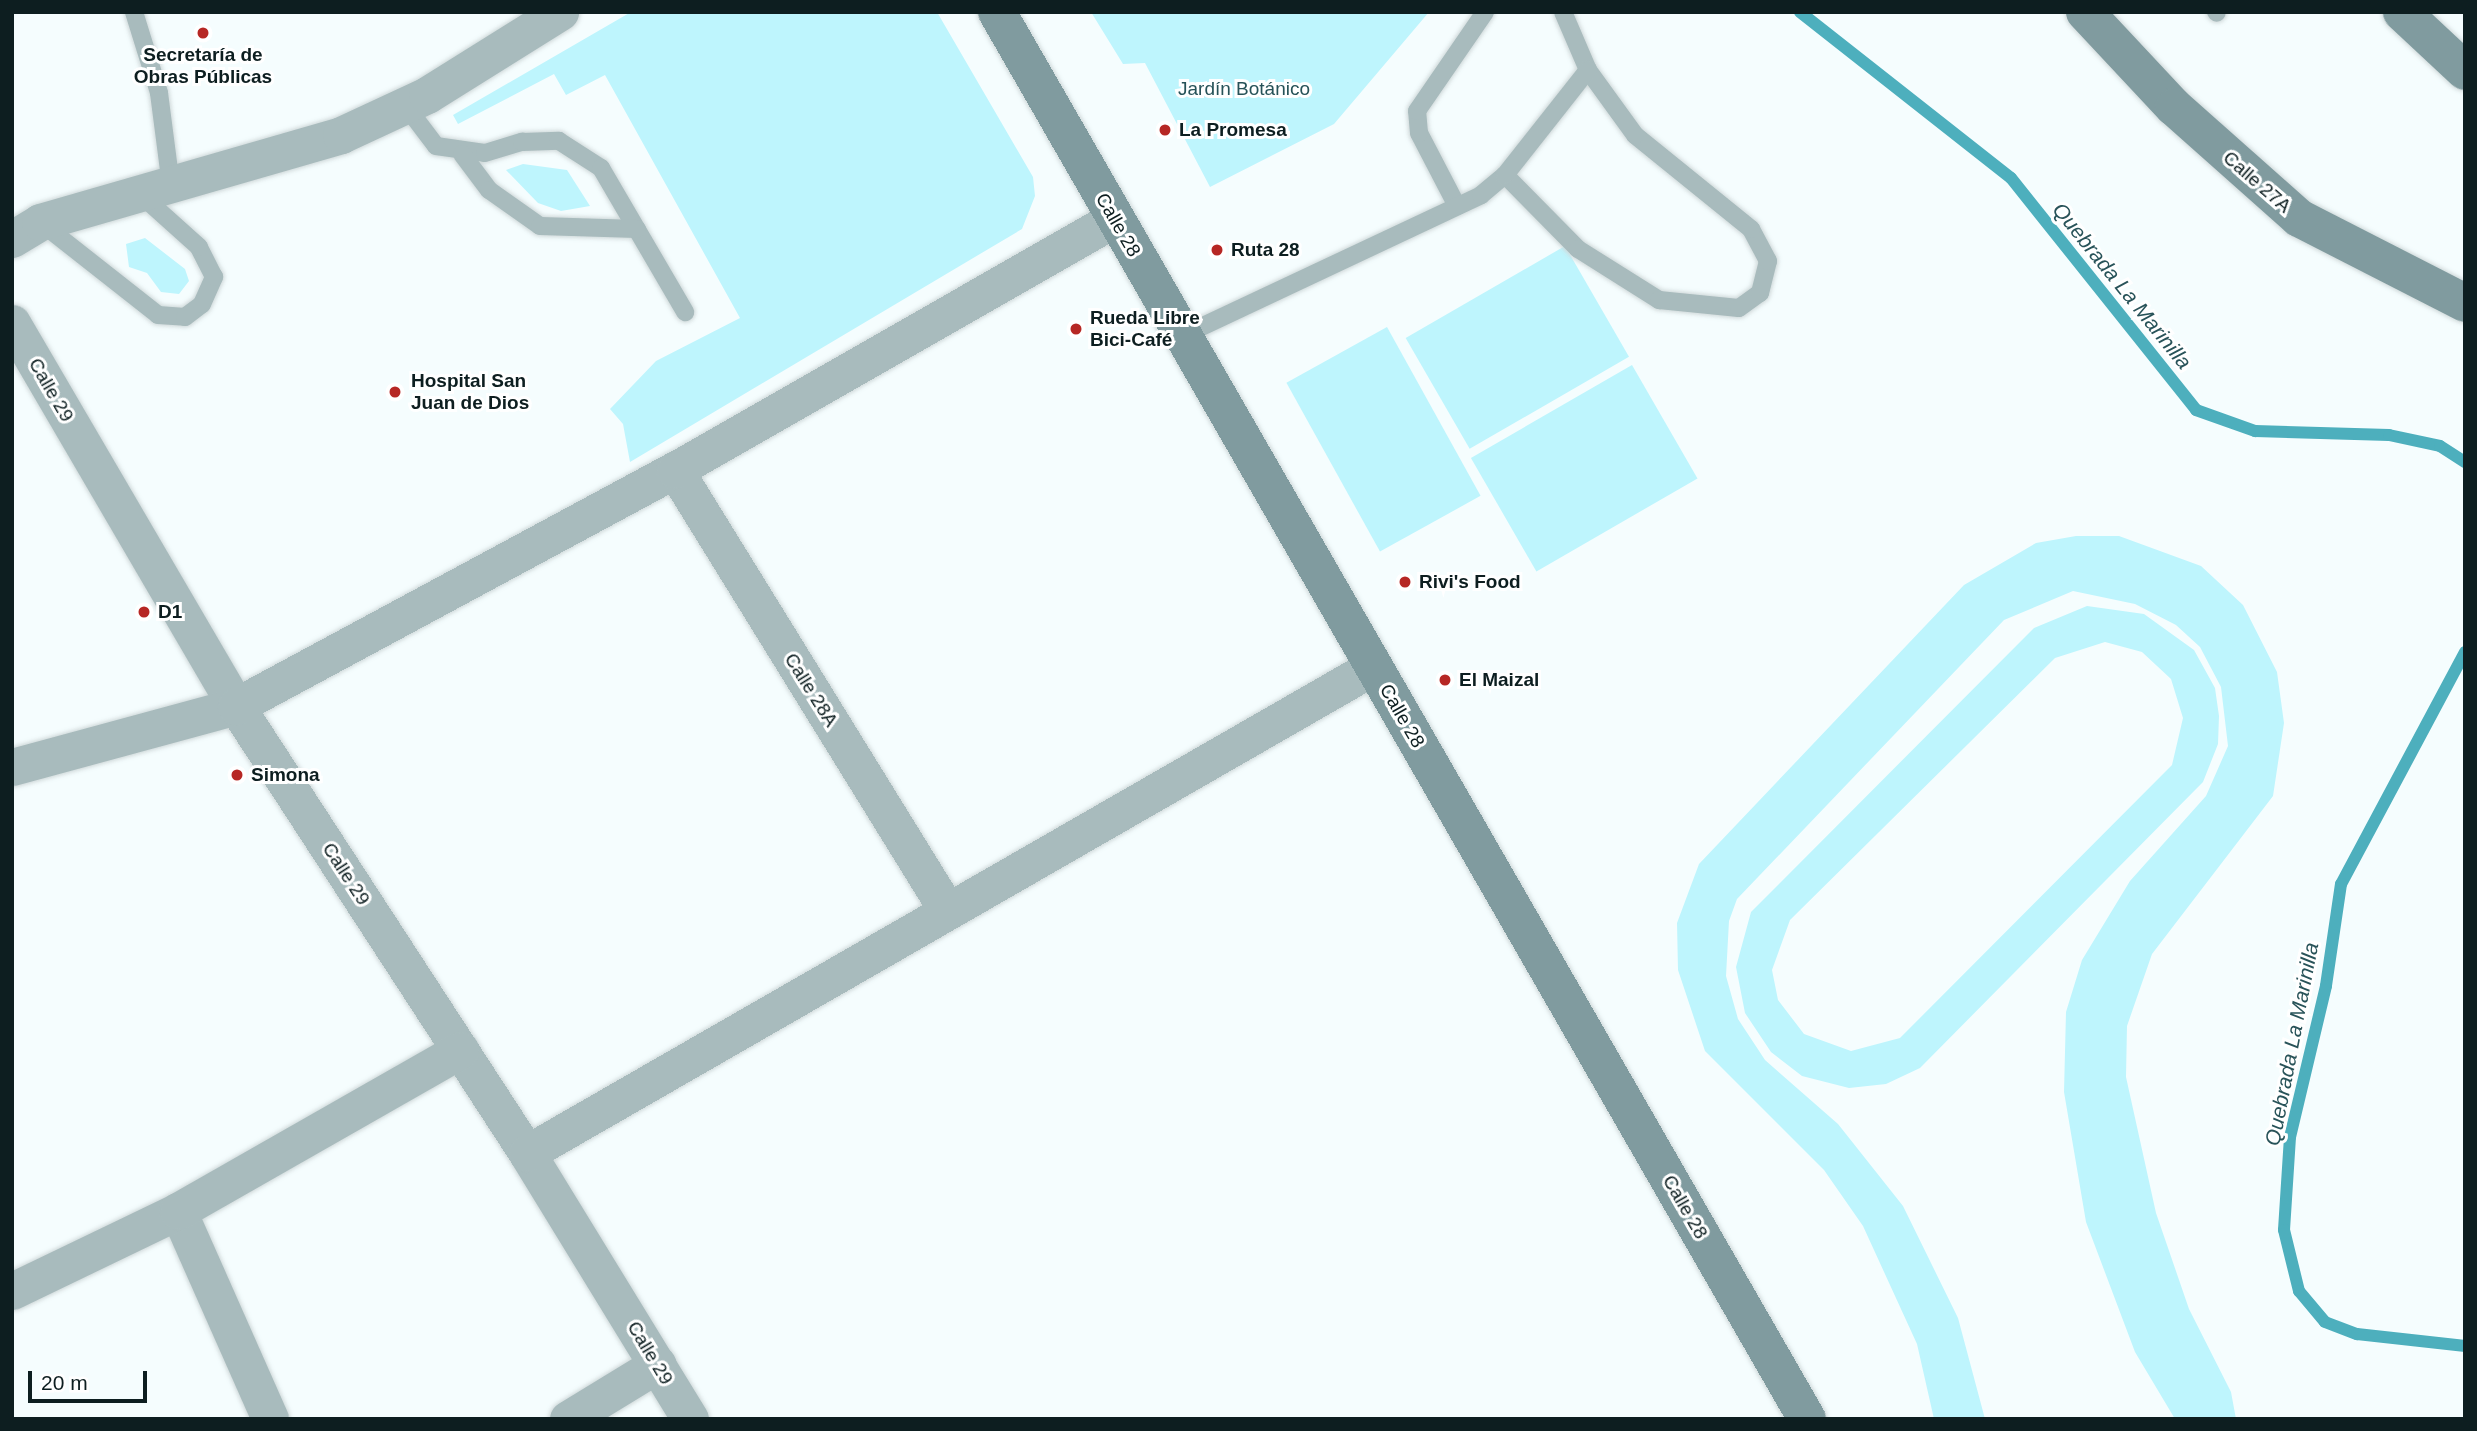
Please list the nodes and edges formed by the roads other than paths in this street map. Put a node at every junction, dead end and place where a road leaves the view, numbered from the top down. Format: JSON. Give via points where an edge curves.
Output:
{"nodes":[{"id":1,"x":134,"y":12,"type":"edge"},
{"id":2,"x":560,"y":12,"type":"edge"},
{"id":3,"x":997,"y":12,"type":"edge"},
{"id":4,"x":1485,"y":12,"type":"edge"},
{"id":5,"x":1563,"y":12,"type":"edge"},
{"id":6,"x":2085,"y":12,"type":"edge"},
{"id":7,"x":2402,"y":12,"type":"edge"},
{"id":8,"x":1588,"y":70,"type":"junction"},
{"id":9,"x":2465,"y":71,"type":"edge"},
{"id":10,"x":405,"y":105,"type":"junction"},
{"id":11,"x":462,"y":153,"type":"junction"},
{"id":12,"x":1505,"y":175,"type":"junction"},
{"id":13,"x":155,"y":189,"type":"junction"},
{"id":14,"x":1457,"y":206,"type":"junction"},
{"id":15,"x":1114,"y":219,"type":"junction"},
{"id":16,"x":637,"y":229,"type":"junction"},
{"id":17,"x":26,"y":230,"type":"edge"},
{"id":18,"x":2465,"y":303,"type":"edge"},
{"id":19,"x":685,"y":312,"type":"dead end"},
{"id":20,"x":12,"y":323,"type":"edge"},
{"id":21,"x":1184,"y":335,"type":"junction"},
{"id":22,"x":675,"y":470,"type":"junction"},
{"id":23,"x":1373,"y":667,"type":"junction"},
{"id":24,"x":236,"y":706,"type":"junction"},
{"id":25,"x":12,"y":767,"type":"edge"},
{"id":26,"x":947,"y":910,"type":"junction"},
{"id":27,"x":460,"y":1050,"type":"junction"},
{"id":28,"x":527,"y":1153,"type":"junction"},
{"id":29,"x":178,"y":1211,"type":"junction"},
{"id":30,"x":12,"y":1291,"type":"edge"},
{"id":31,"x":658,"y":1364,"type":"junction"},
{"id":32,"x":272,"y":1417,"type":"edge"},
{"id":33,"x":568,"y":1419,"type":"edge"},
{"id":34,"x":690,"y":1419,"type":"edge"},
{"id":35,"x":1807,"y":1419,"type":"edge"}],
"edges":[{"from":1,"to":13,"type":"lane","via":[[159,93]]},
{"from":2,"to":10,"type":"street"},
{"from":3,"to":15,"type":"main road","name":"Calle 28"},
{"from":4,"to":14,"type":"lane","via":[[1417,111],[1419,133]]},
{"from":5,"to":8,"type":"lane"},
{"from":6,"to":18,"type":"main road","name":"Calle 27A","via":[[2184,116],[2299,218]]},
{"from":7,"to":9,"type":"main road"},
{"from":8,"to":12,"type":"lane"},
{"from":8,"to":12,"type":"lane","via":[[1635,135],[1751,229],[1768,261],[1760,293],[1739,308],[1659,300],[1578,249]]},
{"from":10,"to":11,"type":"lane","via":[[436,146]]},
{"from":10,"to":13,"type":"street","via":[[341,135]]},
{"from":11,"to":16,"type":"lane","via":[[489,190],[540,226]]},
{"from":11,"to":16,"type":"lane","via":[[559,141],[601,168]]},
{"from":12,"to":14,"type":"lane"},
{"from":13,"to":17,"type":"street"},
{"from":13,"to":17,"type":"lane","via":[[199,247],[214,277],[202,304],[185,317],[158,315]]},
{"from":14,"to":21,"type":"lane"},
{"from":15,"to":21,"type":"main road","name":"Calle 28"},
{"from":15,"to":22,"type":"street"},
{"from":16,"to":19,"type":"lane"},
{"from":20,"to":24,"type":"street","name":"Calle 29"},
{"from":21,"to":23,"type":"main road","name":"Calle 28"},
{"from":22,"to":24,"type":"street"},
{"from":22,"to":26,"type":"street","name":"Calle 28A"},
{"from":23,"to":26,"type":"street"},
{"from":23,"to":35,"type":"main road","name":"Calle 28"},
{"from":24,"to":25,"type":"street"},
{"from":24,"to":27,"type":"street","name":"Calle 29"},
{"from":26,"to":28,"type":"street"},
{"from":27,"to":28,"type":"street","name":"Calle 29"},
{"from":27,"to":29,"type":"street"},
{"from":28,"to":31,"type":"street","name":"Calle 29"},
{"from":29,"to":30,"type":"street"},
{"from":29,"to":32,"type":"street"},
{"from":31,"to":33,"type":"street"},
{"from":31,"to":34,"type":"street","name":"Calle 29"}]}
